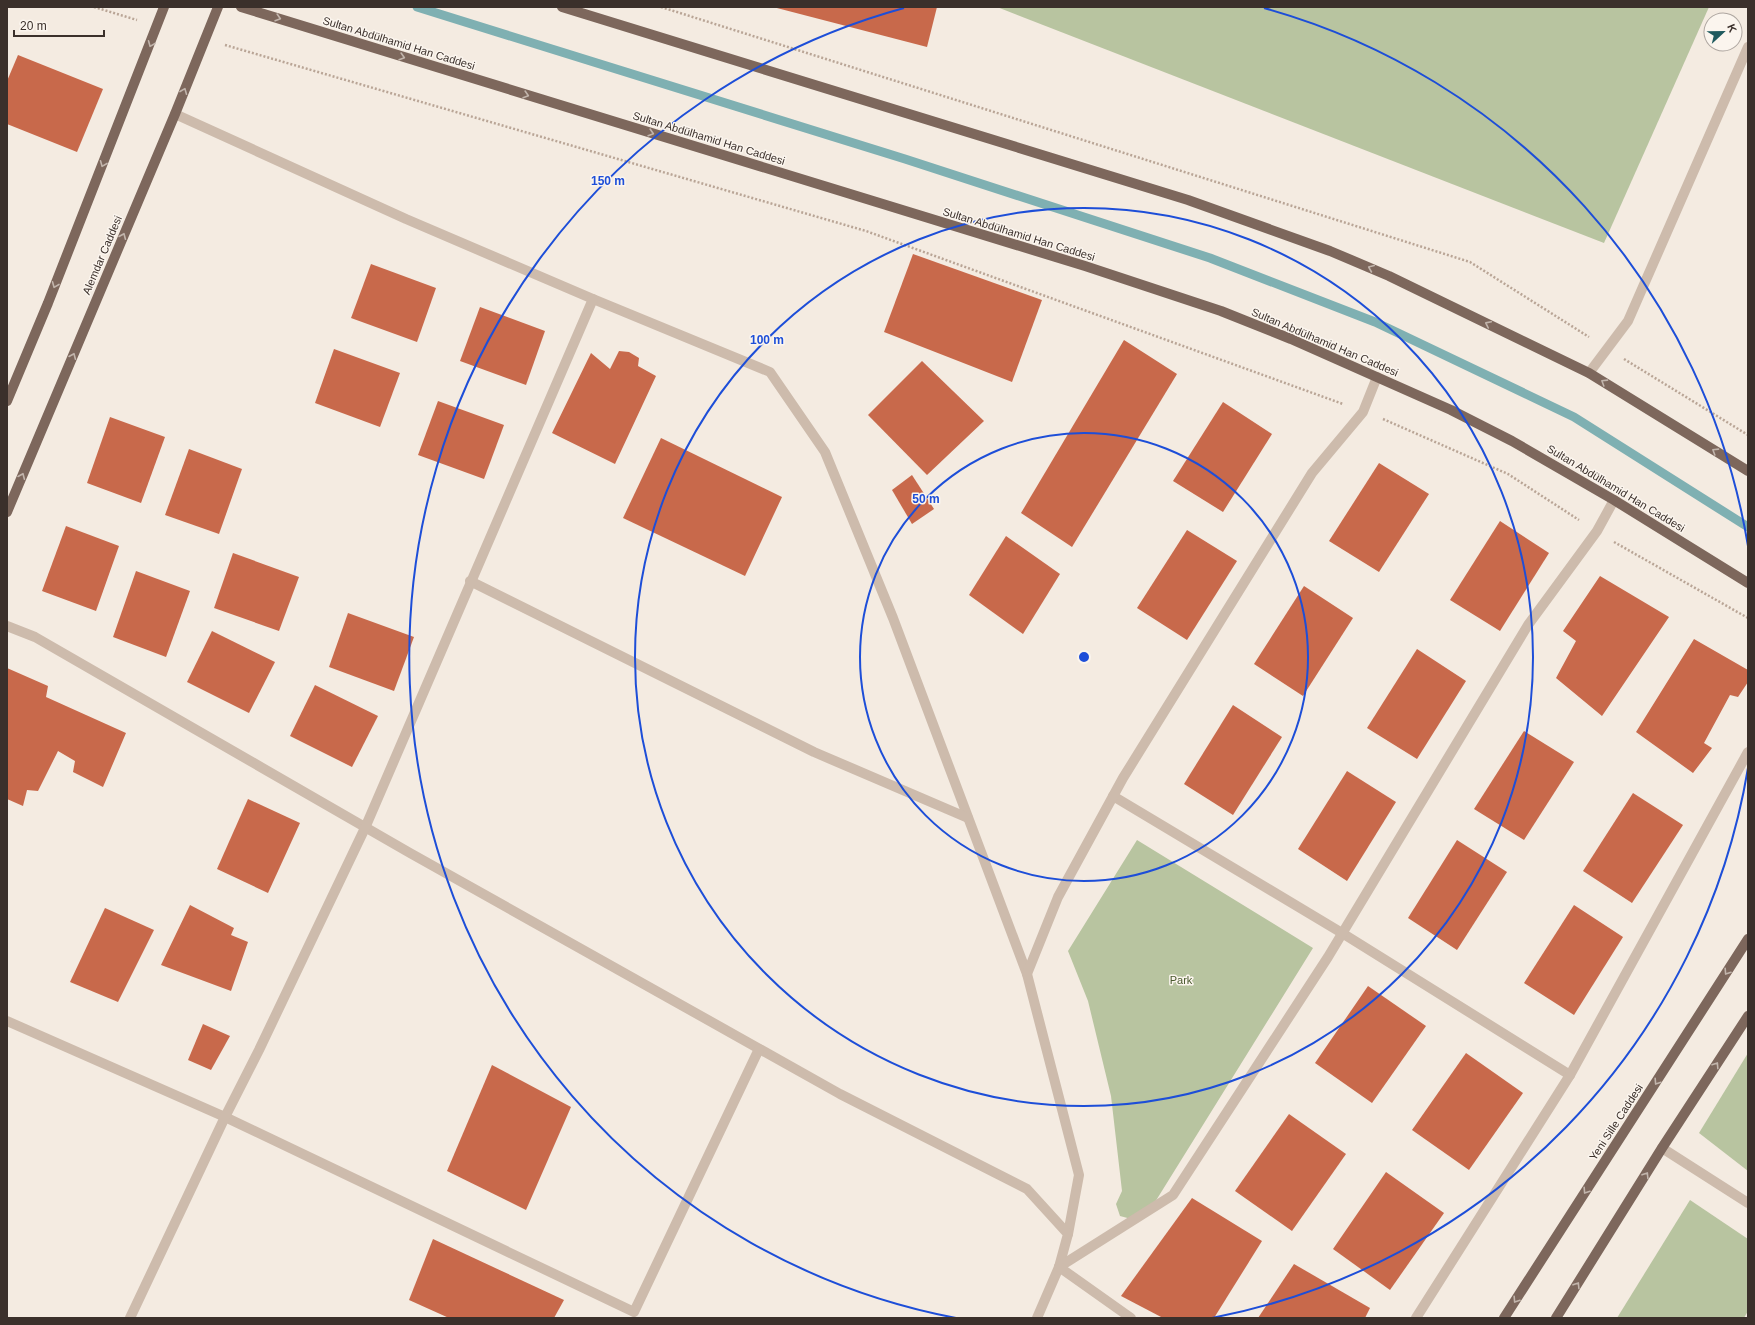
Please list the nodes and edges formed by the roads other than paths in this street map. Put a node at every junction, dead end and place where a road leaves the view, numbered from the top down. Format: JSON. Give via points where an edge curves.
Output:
{"nodes":[{"id":1,"x":164,"y":7,"type":"edge"},
{"id":2,"x":218,"y":7,"type":"edge"},
{"id":3,"x":241,"y":7,"type":"edge"},
{"id":4,"x":562,"y":7,"type":"edge"},
{"id":5,"x":1748,"y":47,"type":"edge"},
{"id":6,"x":175,"y":114,"type":"junction"},
{"id":7,"x":593,"y":299,"type":"junction"},
{"id":8,"x":1589,"y":373,"type":"junction"},
{"id":9,"x":1378,"y":377,"type":"junction"},
{"id":10,"x":7,"y":401,"type":"edge"},
{"id":11,"x":1748,"y":471,"type":"edge"},
{"id":12,"x":1614,"y":500,"type":"junction"},
{"id":13,"x":7,"y":512,"type":"edge"},
{"id":14,"x":470,"y":581,"type":"junction"},
{"id":15,"x":1748,"y":584,"type":"edge"},
{"id":16,"x":7,"y":626,"type":"edge"},
{"id":17,"x":1748,"y":752,"type":"edge"},
{"id":18,"x":1113,"y":796,"type":"junction"},
{"id":19,"x":968,"y":818,"type":"junction"},
{"id":20,"x":365,"y":828,"type":"junction"},
{"id":21,"x":1342,"y":933,"type":"junction"},
{"id":22,"x":1748,"y":939,"type":"edge"},
{"id":23,"x":1027,"y":974,"type":"junction"},
{"id":24,"x":1748,"y":1016,"type":"edge"},
{"id":25,"x":7,"y":1021,"type":"edge"},
{"id":26,"x":759,"y":1049,"type":"junction"},
{"id":27,"x":1570,"y":1075,"type":"junction"},
{"id":28,"x":225,"y":1117,"type":"junction"},
{"id":29,"x":1662,"y":1148,"type":"junction"},
{"id":30,"x":1748,"y":1203,"type":"edge"},
{"id":31,"x":1068,"y":1234,"type":"junction"},
{"id":32,"x":1059,"y":1267,"type":"junction"},
{"id":33,"x":632,"y":1315,"type":"edge"},
{"id":34,"x":130,"y":1318,"type":"edge"},
{"id":35,"x":1038,"y":1318,"type":"edge"},
{"id":36,"x":1131,"y":1318,"type":"edge"},
{"id":37,"x":1416,"y":1318,"type":"edge"},
{"id":38,"x":1504,"y":1318,"type":"edge"},
{"id":39,"x":1556,"y":1318,"type":"edge"}],
"edges":[{"from":1,"to":10,"type":"main road","one_way":true},
{"from":6,"to":2,"type":"main road","name":"Alemdar Caddesi","one_way":true},
{"from":3,"to":9,"type":"main road","name":"Sultan Abdülhamid Han Caddesi","one_way":true,"via":[[1148,286],[1221,311]]},
{"from":8,"to":4,"type":"main road","one_way":true,"via":[[1389,276],[1330,251],[1188,200]]},
{"from":5,"to":8,"type":"street","via":[[1628,322]]},
{"from":6,"to":7,"type":"street","via":[[406,219]]},
{"from":13,"to":6,"type":"main road","name":"Alemdar Caddesi","one_way":true},
{"from":7,"to":14,"type":"street"},
{"from":7,"to":19,"type":"street","via":[[770,372],[825,452],[893,618]]},
{"from":11,"to":8,"type":"main road","one_way":true},
{"from":9,"to":12,"type":"main road","name":"Sultan Abdülhamid Han Caddesi","via":[[1512,441]]},
{"from":9,"to":18,"type":"street","via":[[1363,412],[1312,473]]},
{"from":12,"to":15,"type":"main road","name":"Sultan Abdülhamid Han Caddesi"},
{"from":12,"to":21,"type":"street","via":[[1597,531],[1528,625]]},
{"from":14,"to":19,"type":"street","via":[[814,752]]},
{"from":14,"to":20,"type":"street"},
{"from":16,"to":20,"type":"street","via":[[35,637]]},
{"from":17,"to":27,"type":"street"},
{"from":18,"to":21,"type":"street"},
{"from":18,"to":23,"type":"street","via":[[1058,897]]},
{"from":19,"to":23,"type":"street"},
{"from":20,"to":26,"type":"street"},
{"from":20,"to":28,"type":"street"},
{"from":21,"to":27,"type":"street"},
{"from":21,"to":32,"type":"street","via":[[1173,1195]]},
{"from":22,"to":38,"type":"main road","name":"Yeni Sille Caddesi","one_way":true},
{"from":23,"to":31,"type":"street","via":[[1079,1175]]},
{"from":29,"to":24,"type":"main road","one_way":true},
{"from":25,"to":28,"type":"street"},
{"from":26,"to":31,"type":"street","via":[[840,1094],[1026,1189]]},
{"from":26,"to":33,"type":"street"},
{"from":27,"to":37,"type":"street"},
{"from":28,"to":33,"type":"street"},
{"from":28,"to":34,"type":"street"},
{"from":29,"to":30,"type":"street"},
{"from":39,"to":29,"type":"main road","one_way":true},
{"from":31,"to":32,"type":"street"},
{"from":32,"to":35,"type":"street"},
{"from":32,"to":36,"type":"street"}]}
